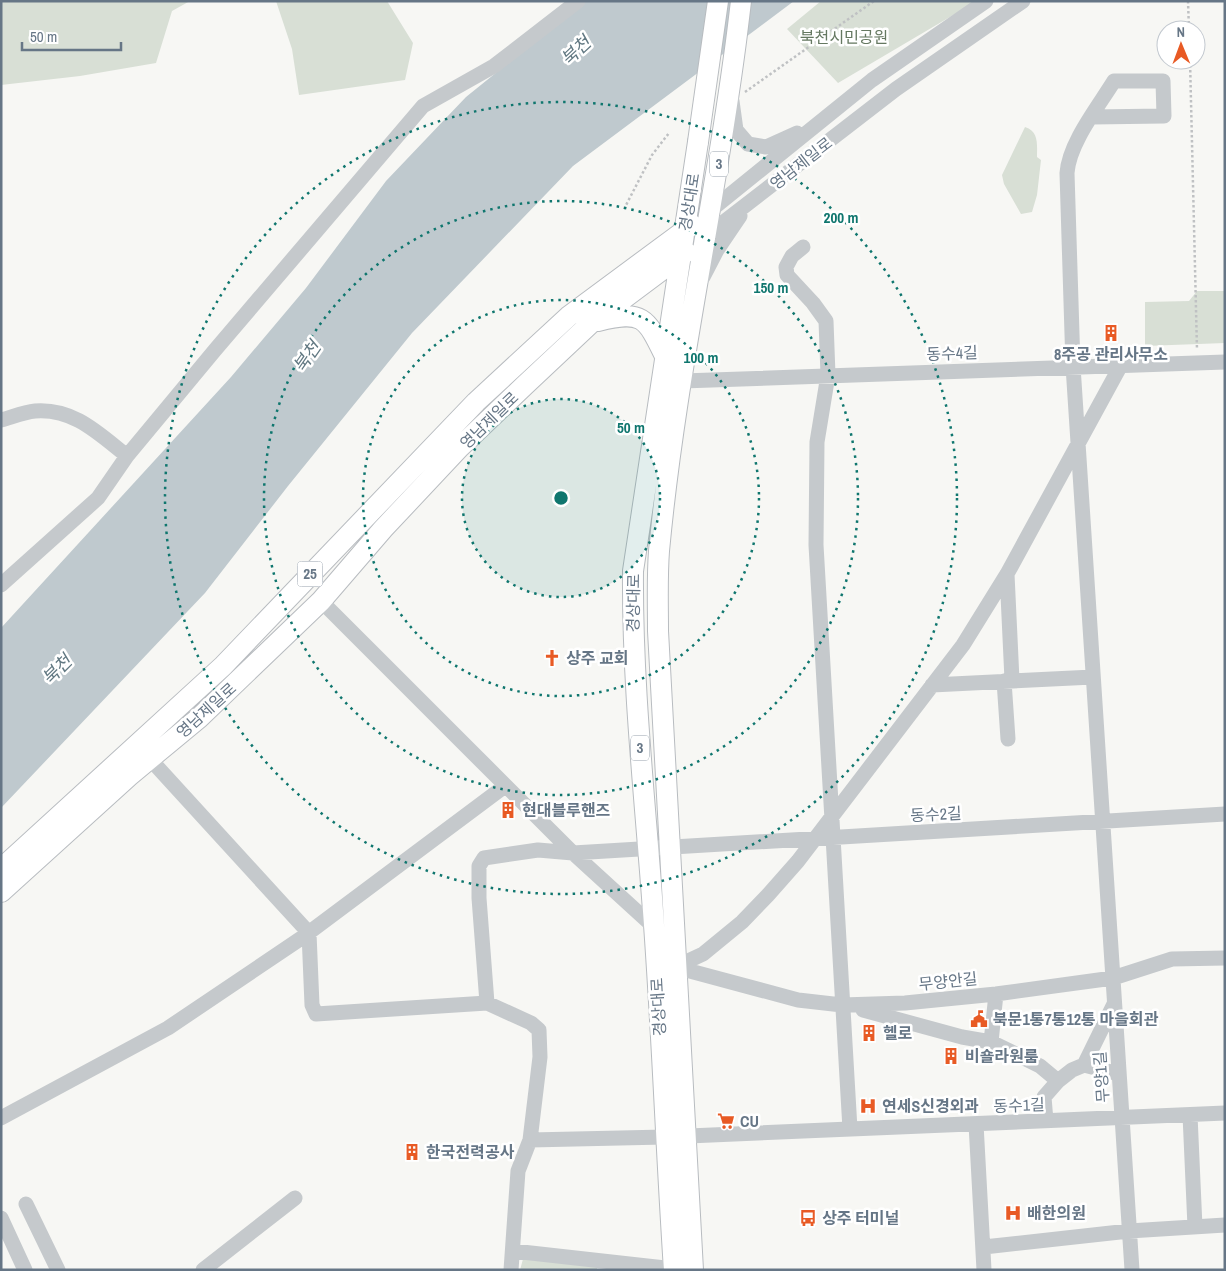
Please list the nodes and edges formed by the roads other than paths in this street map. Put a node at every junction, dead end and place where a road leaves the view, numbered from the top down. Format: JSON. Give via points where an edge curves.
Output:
{"nodes":[{"id":1,"x":578,"y":1,"type":"edge"},
{"id":2,"x":718,"y":1,"type":"edge"},
{"id":3,"x":741,"y":1,"type":"edge"},
{"id":4,"x":986,"y":1,"type":"edge"},
{"id":5,"x":1023,"y":1,"type":"edge"},
{"id":6,"x":737,"y":93,"type":"junction"},
{"id":7,"x":1092,"y":117,"type":"junction"},
{"id":8,"x":814,"y":125,"type":"junction"},
{"id":9,"x":751,"y":201,"type":"junction"},
{"id":10,"x":711,"y":210,"type":"junction"},
{"id":11,"x":685,"y":229,"type":"junction"},
{"id":12,"x":707,"y":235,"type":"junction"},
{"id":13,"x":803,"y":246,"type":"dead end"},
{"id":14,"x":681,"y":256,"type":"junction"},
{"id":15,"x":699,"y":285,"type":"junction"},
{"id":16,"x":591,"y":323,"type":"junction"},
{"id":17,"x":665,"y":356,"type":"junction"},
{"id":18,"x":1225,"y":362,"type":"edge"},
{"id":19,"x":1121,"y":365,"type":"junction"},
{"id":20,"x":1073,"y":366,"type":"junction"},
{"id":21,"x":828,"y":375,"type":"junction"},
{"id":22,"x":682,"y":382,"type":"junction"},
{"id":23,"x":1,"y":420,"type":"edge"},
{"id":24,"x":1078,"y":441,"type":"junction"},
{"id":25,"x":127,"y":456,"type":"junction"},
{"id":26,"x":1007,"y":574,"type":"junction"},
{"id":27,"x":1,"y":585,"type":"edge"},
{"id":28,"x":321,"y":601,"type":"junction"},
{"id":29,"x":1093,"y":677,"type":"junction"},
{"id":30,"x":1008,"y":681,"type":"junction"},
{"id":31,"x":932,"y":685,"type":"junction"},
{"id":32,"x":1008,"y":739,"type":"dead end"},
{"id":33,"x":150,"y":759,"type":"junction"},
{"id":34,"x":505,"y":786,"type":"junction"},
{"id":35,"x":1225,"y":814,"type":"edge"},
{"id":36,"x":830,"y":816,"type":"junction"},
{"id":37,"x":1102,"y":823,"type":"junction"},
{"id":38,"x":831,"y":837,"type":"junction"},
{"id":39,"x":814,"y":838,"type":"junction"},
{"id":40,"x":671,"y":846,"type":"junction"},
{"id":41,"x":648,"y":848,"type":"junction"},
{"id":42,"x":573,"y":853,"type":"junction"},
{"id":43,"x":1,"y":869,"type":"edge"},
{"id":44,"x":1,"y":892,"type":"edge"},
{"id":45,"x":654,"y":927,"type":"junction"},
{"id":46,"x":309,"y":933,"type":"junction"},
{"id":47,"x":1225,"y":958,"type":"edge"},
{"id":48,"x":675,"y":967,"type":"junction"},
{"id":49,"x":1113,"y":978,"type":"junction"},
{"id":50,"x":996,"y":994,"type":"junction"},
{"id":51,"x":1114,"y":1002,"type":"junction"},
{"id":52,"x":487,"y":1003,"type":"junction"},
{"id":53,"x":842,"y":1005,"type":"junction"},
{"id":54,"x":991,"y":1042,"type":"junction"},
{"id":55,"x":1084,"y":1065,"type":"junction"},
{"id":56,"x":1119,"y":1074,"type":"junction"},
{"id":57,"x":1058,"y":1081,"type":"junction"},
{"id":58,"x":1225,"y":1113,"type":"edge"},
{"id":59,"x":1190,"y":1115,"type":"junction"},
{"id":60,"x":1,"y":1118,"type":"edge"},
{"id":61,"x":1122,"y":1118,"type":"junction"},
{"id":62,"x":1046,"y":1121,"type":"junction"},
{"id":63,"x":976,"y":1124,"type":"junction"},
{"id":64,"x":850,"y":1130,"type":"junction"},
{"id":65,"x":674,"y":1137,"type":"junction"},
{"id":66,"x":530,"y":1140,"type":"junction"},
{"id":67,"x":296,"y":1198,"type":"dead end"},
{"id":68,"x":26,"y":1204,"type":"dead end"},
{"id":69,"x":1,"y":1218,"type":"edge"},
{"id":70,"x":1225,"y":1225,"type":"edge"},
{"id":71,"x":1195,"y":1227,"type":"junction"},
{"id":72,"x":1129,"y":1231,"type":"junction"},
{"id":73,"x":984,"y":1247,"type":"junction"},
{"id":74,"x":512,"y":1251,"type":"junction"},
{"id":75,"x":25,"y":1270,"type":"edge"},
{"id":76,"x":58,"y":1270,"type":"edge"},
{"id":77,"x":203,"y":1270,"type":"edge"},
{"id":78,"x":511,"y":1270,"type":"edge"},
{"id":79,"x":674,"y":1270,"type":"edge"},
{"id":80,"x":692,"y":1270,"type":"edge"},
{"id":81,"x":984,"y":1270,"type":"edge"},
{"id":82,"x":1132,"y":1270,"type":"edge"}],
"edges":[{"from":1,"to":25,"type":"street","via":[[494,66],[423,106]]},
{"from":2,"to":11,"type":"main road","name":"경상대로","number":"3","bridge":true},
{"from":3,"to":6,"type":"main road","name":"경상대로","number":"3"},
{"from":4,"to":8,"type":"street","name":"영남제일로","via":[[872,80]]},
{"from":5,"to":9,"type":"street","name":"영남제일로","via":[[896,90]]},
{"from":6,"to":8,"type":"street","via":[[736,130],[748,144],[766,147]]},
{"from":6,"to":10,"type":"main road","name":"경상대로","number":"3"},
{"from":7,"to":7,"type":"street","name":"무양1길","via":[[1114,81],[1163,81],[1164,116]]},
{"from":7,"to":20,"type":"street","name":"무양1길","via":[[1068,159]]},
{"from":8,"to":10,"type":"street","name":"영남제일로"},
{"from":9,"to":12,"type":"street","name":"영남제일로"},
{"from":9,"to":15,"type":"street","via":[[717,250]]},
{"from":10,"to":11,"type":"main road","name":"영남제일로"},
{"from":10,"to":12,"type":"main road","name":"경상대로","number":"3"},
{"from":11,"to":14,"type":"main road","name":"경상대로","number":"3"},
{"from":11,"to":43,"type":"main road","name":"영남제일로","number":"25","via":[[570,316],[476,402],[223,666]]},
{"from":12,"to":14,"type":"main road","name":"영남제일로"},
{"from":12,"to":15,"type":"main road","name":"경상대로","number":"3"},
{"from":13,"to":21,"type":"street","via":[[792,256],[786,267],[787,275],[826,321]]},
{"from":14,"to":16,"type":"main road","name":"영남제일로"},
{"from":14,"to":17,"type":"main road","name":"경상대로","number":"3"},
{"from":15,"to":22,"type":"main road","name":"경상대로","number":"3"},
{"from":16,"to":17,"type":"main road","via":[[626,316],[640,318],[650,325]]},
{"from":16,"to":28,"type":"main road","name":"영남제일로","via":[[460,448],[383,529]]},
{"from":17,"to":41,"type":"main road","name":"경상대로","number":"3","via":[[633,571],[635,698]]},
{"from":18,"to":19,"type":"street","name":"동수4길"},
{"from":19,"to":20,"type":"street","name":"동수4길"},
{"from":19,"to":24,"type":"street"},
{"from":20,"to":21,"type":"street","name":"동수4길"},
{"from":20,"to":24,"type":"street","name":"무양1길"},
{"from":21,"to":22,"type":"street","name":"동수4길"},
{"from":21,"to":36,"type":"street","via":[[816,442],[816,545]]},
{"from":22,"to":40,"type":"main road","name":"경상대로","number":"3","via":[[659,552],[658,631]]},
{"from":23,"to":25,"type":"street","via":[[34,411],[56,411],[84,421]]},
{"from":24,"to":26,"type":"street"},
{"from":24,"to":29,"type":"street","name":"무양1길"},
{"from":25,"to":27,"type":"street","via":[[98,498]]},
{"from":26,"to":30,"type":"street"},
{"from":26,"to":31,"type":"street","via":[[963,645]]},
{"from":28,"to":33,"type":"main road","name":"영남제일로","via":[[199,718]]},
{"from":28,"to":34,"type":"street"},
{"from":29,"to":30,"type":"street"},
{"from":29,"to":37,"type":"street","name":"무양1길"},
{"from":30,"to":31,"type":"street"},
{"from":30,"to":32,"type":"street"},
{"from":31,"to":36,"type":"street"},
{"from":33,"to":44,"type":"main road","name":"영남제일로"},
{"from":33,"to":46,"type":"street"},
{"from":34,"to":42,"type":"street"},
{"from":34,"to":46,"type":"street"},
{"from":35,"to":37,"type":"street","name":"동수2길"},
{"from":36,"to":38,"type":"street"},
{"from":36,"to":39,"type":"street"},
{"from":37,"to":38,"type":"street","name":"동수2길"},
{"from":37,"to":49,"type":"street","name":"무양1길"},
{"from":38,"to":39,"type":"street","name":"동수2길"},
{"from":38,"to":53,"type":"street"},
{"from":39,"to":40,"type":"street","name":"동수2길"},
{"from":39,"to":48,"type":"street","via":[[742,922],[703,954]]},
{"from":40,"to":41,"type":"street","name":"동수2길"},
{"from":40,"to":48,"type":"main road","name":"경상대로","number":"3"},
{"from":41,"to":42,"type":"street","name":"동수2길"},
{"from":41,"to":45,"type":"main road","name":"경상대로","number":"3"},
{"from":42,"to":45,"type":"street"},
{"from":42,"to":52,"type":"street","name":"동수2길","via":[[538,850],[484,858],[479,866]]},
{"from":45,"to":65,"type":"main road","name":"경상대로","number":"3"},
{"from":46,"to":52,"type":"street","via":[[312,1005],[316,1014]]},
{"from":46,"to":60,"type":"street","via":[[168,1028]]},
{"from":47,"to":49,"type":"street","name":"무양안길","via":[[1172,959]]},
{"from":48,"to":53,"type":"street","name":"무양안길","via":[[798,1000]]},
{"from":48,"to":65,"type":"main road","name":"경상대로","number":"3"},
{"from":49,"to":50,"type":"street","name":"무양안길"},
{"from":49,"to":51,"type":"street","name":"무양1길"},
{"from":50,"to":53,"type":"street","name":"무양안길"},
{"from":50,"to":54,"type":"street"},
{"from":51,"to":55,"type":"street"},
{"from":51,"to":56,"type":"street","name":"무양1길"},
{"from":52,"to":66,"type":"street","via":[[531,1023],[539,1030],[540,1057]]},
{"from":53,"to":54,"type":"street"},
{"from":53,"to":64,"type":"street"},
{"from":54,"to":57,"type":"street","via":[[1040,1066]]},
{"from":55,"to":56,"type":"street"},
{"from":55,"to":57,"type":"street"},
{"from":56,"to":61,"type":"street","name":"무양1길"},
{"from":57,"to":62,"type":"street","via":[[1044,1097]]},
{"from":58,"to":59,"type":"street","name":"동수1길"},
{"from":59,"to":61,"type":"street","name":"동수1길"},
{"from":59,"to":71,"type":"street"},
{"from":61,"to":62,"type":"street","name":"동수1길"},
{"from":61,"to":72,"type":"street","name":"무양1길"},
{"from":62,"to":63,"type":"street","name":"동수1길"},
{"from":63,"to":64,"type":"street","name":"동수1길"},
{"from":63,"to":73,"type":"street"},
{"from":64,"to":65,"type":"street","name":"동수1길"},
{"from":65,"to":66,"type":"street","name":"동수1길"},
{"from":65,"to":79,"type":"main road","name":"경상대로","number":"3"},
{"from":65,"to":80,"type":"main road","name":"경상대로","number":"3"},
{"from":66,"to":74,"type":"street","via":[[518,1171]]},
{"from":67,"to":77,"type":"street"},
{"from":68,"to":76,"type":"street"},
{"from":69,"to":75,"type":"street"},
{"from":70,"to":71,"type":"street"},
{"from":71,"to":72,"type":"street"},
{"from":72,"to":73,"type":"street"},
{"from":72,"to":82,"type":"street","name":"무양1길"},
{"from":73,"to":81,"type":"street"},
{"from":74,"to":78,"type":"street"},
{"from":74,"to":79,"type":"street"}]}
